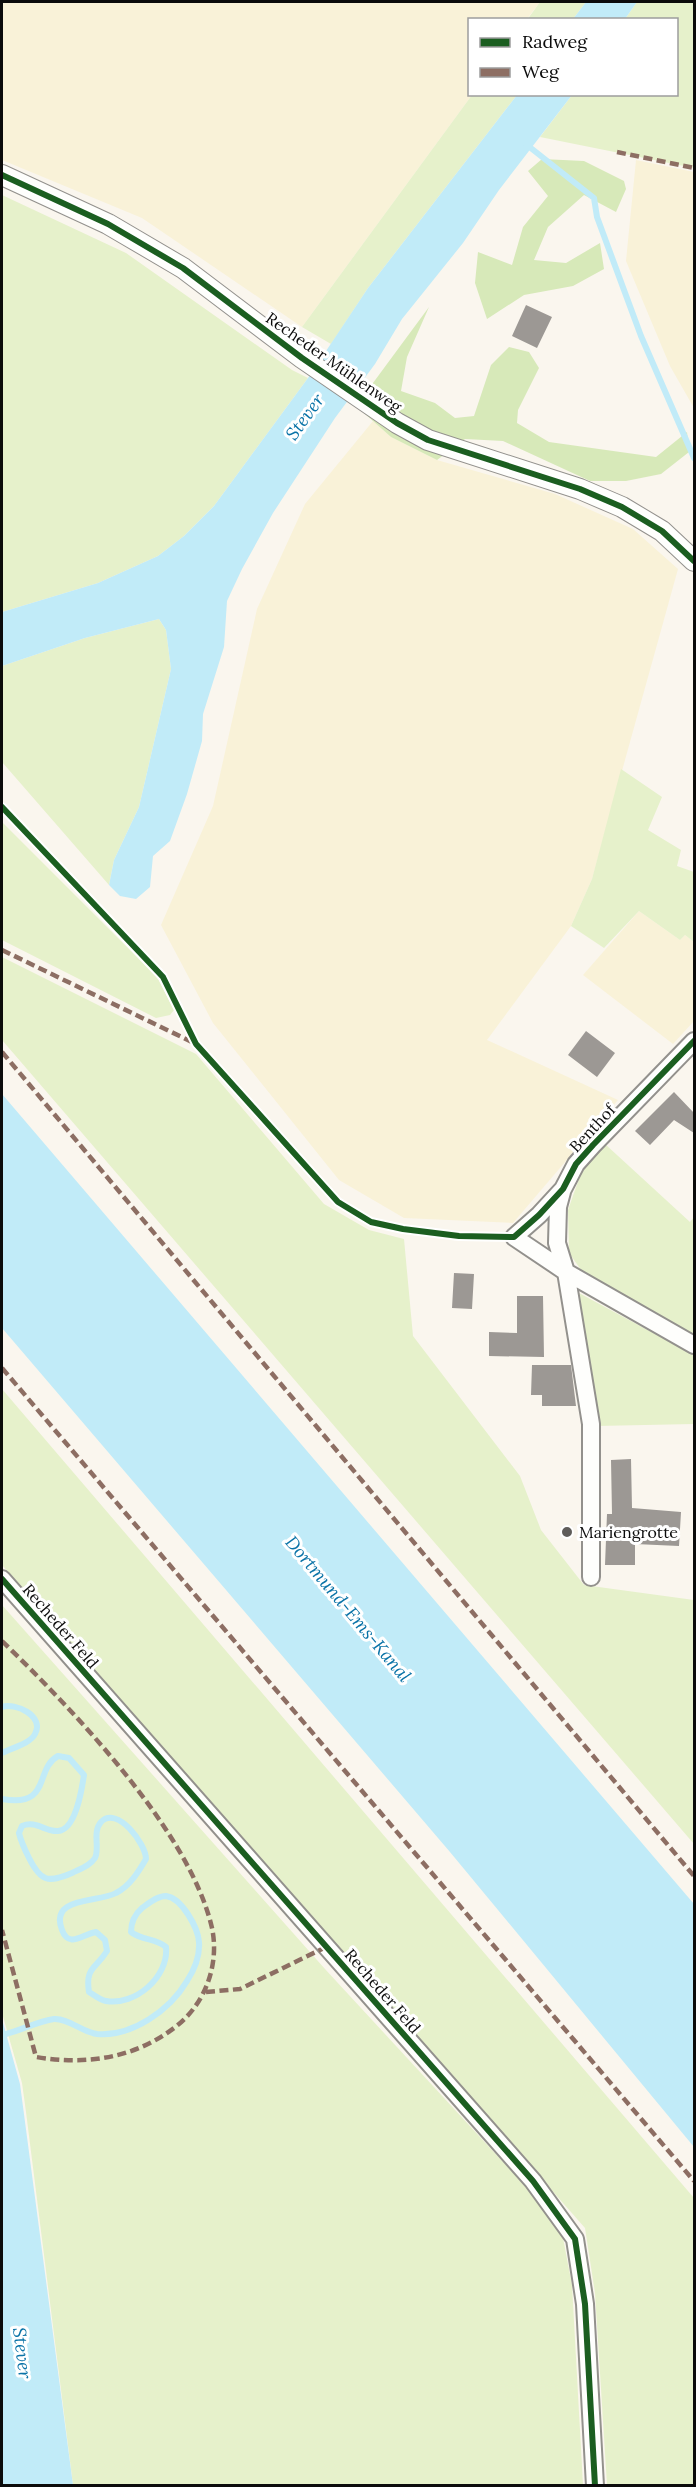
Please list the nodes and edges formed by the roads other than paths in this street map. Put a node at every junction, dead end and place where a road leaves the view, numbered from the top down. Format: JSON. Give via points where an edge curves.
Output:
{"nodes":[{"id":1,"x":2,"y":175,"type":"edge"},
{"id":2,"x":694,"y":561,"type":"edge"},
{"id":3,"x":694,"y":1041,"type":"edge"},
{"id":4,"x":563,"y":1189,"type":"junction"},
{"id":5,"x":566,"y":1272,"type":"junction"},
{"id":6,"x":694,"y":1345,"type":"edge"},
{"id":7,"x":591,"y":1577,"type":"dead end"},
{"id":8,"x":2,"y":1579,"type":"edge"},
{"id":9,"x":596,"y":2486,"type":"edge"}],
"edges":[{"from":1,"to":2,"type":"street","name":"Recheder Mühlenweg","via":[[108,224],[183,268],[374,410],[428,440],[580,489],[622,507],[662,531]]},
{"from":3,"to":4,"type":"street","name":"Benthof","via":[[576,1164]]},
{"from":4,"to":5,"type":"street","via":[[557,1243]]},
{"from":4,"to":5,"type":"street","name":"Benthof","via":[[514,1237]]},
{"from":5,"to":6,"type":"street","name":"Benthof"},
{"from":5,"to":7,"type":"street","via":[[591,1424]]},
{"from":8,"to":9,"type":"street","name":"Recheder Feld","via":[[533,2181],[575,2239],[585,2304]]}]}
